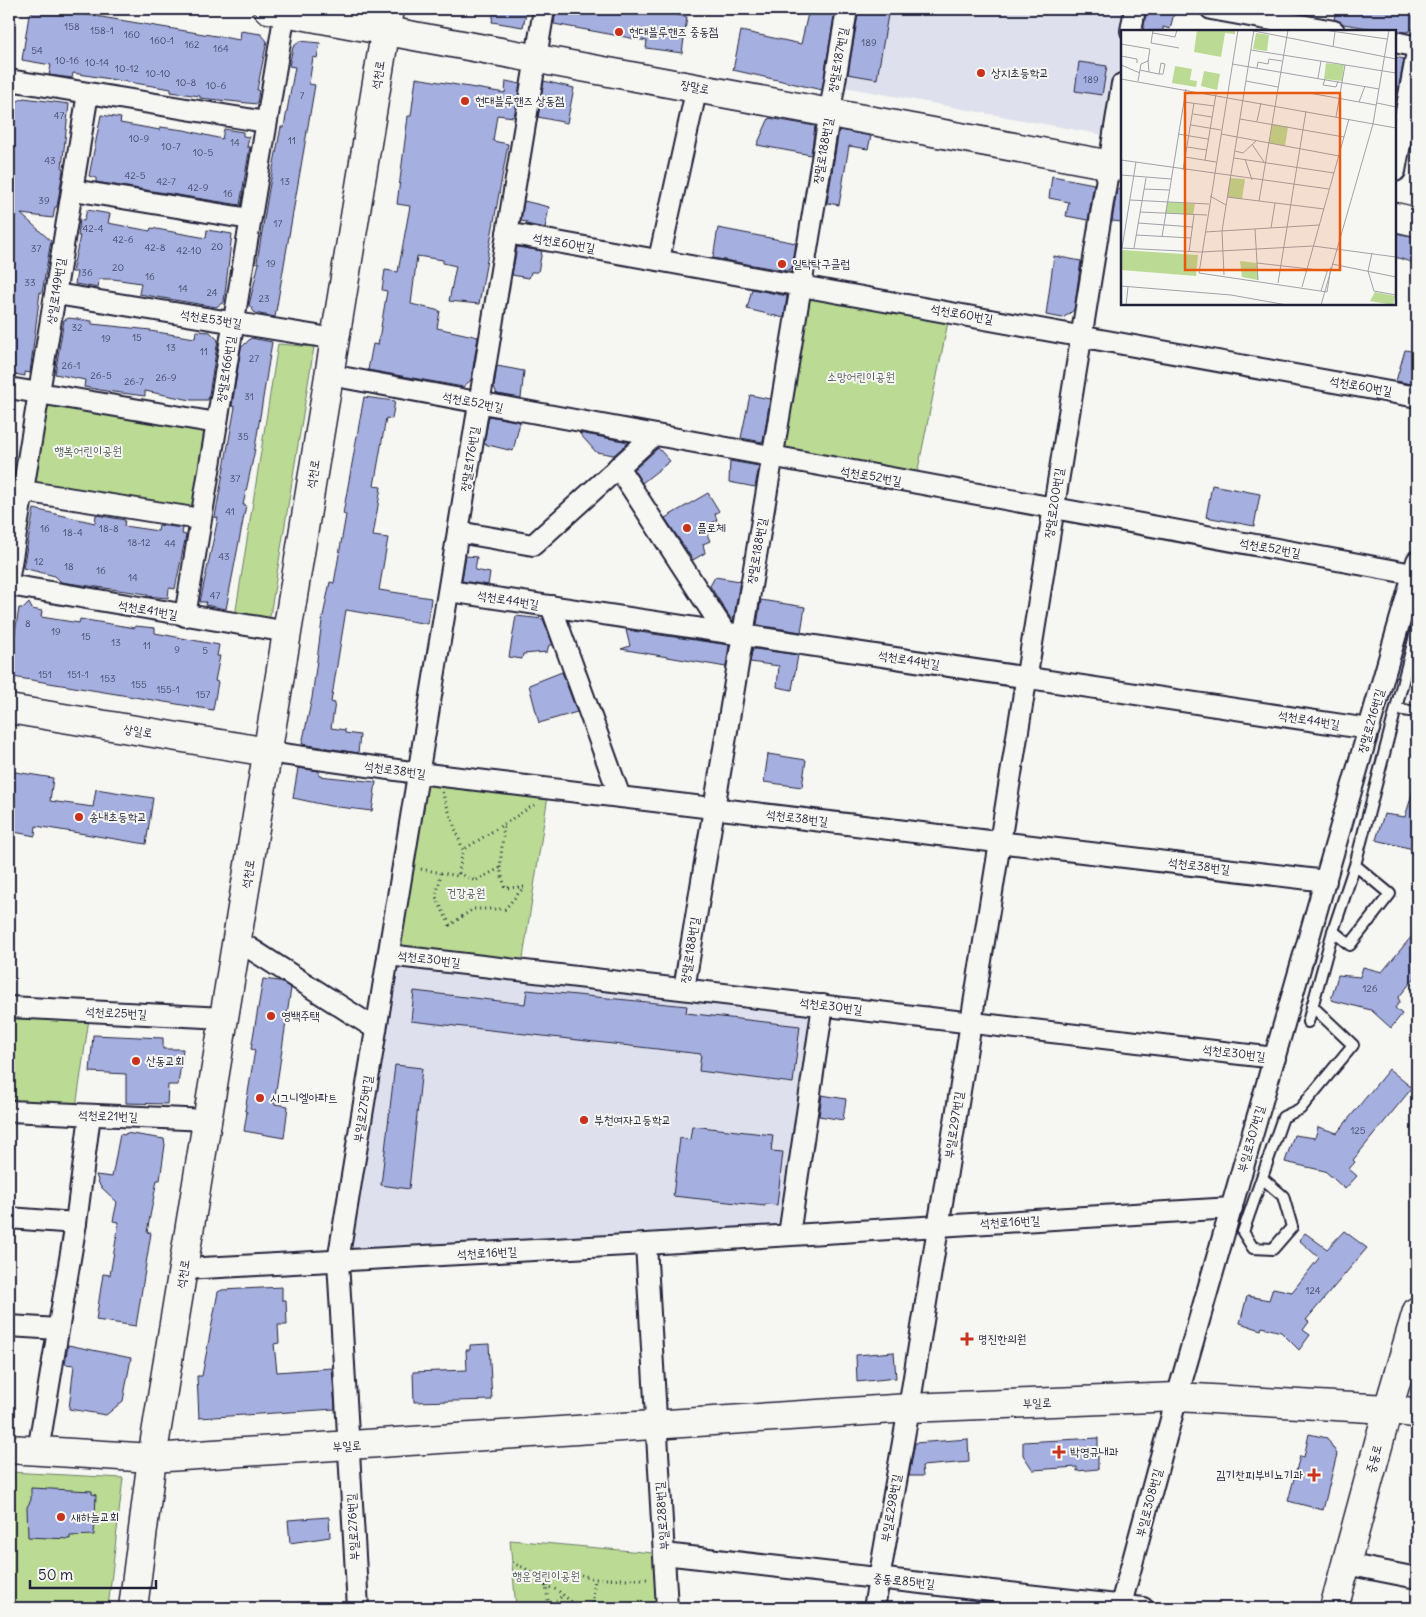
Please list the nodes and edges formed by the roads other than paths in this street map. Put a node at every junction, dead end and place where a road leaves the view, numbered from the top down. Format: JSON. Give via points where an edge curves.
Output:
{"nodes":[{"id":1,"x":544,"y":9,"type":"edge"},
{"id":2,"x":848,"y":9,"type":"edge"},
{"id":3,"x":1135,"y":9,"type":"edge"},
{"id":4,"x":1211,"y":9,"type":"edge"},
{"id":5,"x":277,"y":10,"type":"edge"},
{"id":6,"x":388,"y":19,"type":"edge"},
{"id":7,"x":1307,"y":29,"type":"edge"},
{"id":8,"x":1131,"y":30,"type":"edge"},
{"id":9,"x":1320,"y":30,"type":"edge"},
{"id":10,"x":1396,"y":42,"type":"edge"},
{"id":11,"x":1417,"y":47,"type":"edge"},
{"id":12,"x":1417,"y":52,"type":"edge"},
{"id":13,"x":536,"y":57,"type":"junction"},
{"id":14,"x":9,"y":80,"type":"edge"},
{"id":15,"x":697,"y":87,"type":"junction"},
{"id":16,"x":88,"y":93,"type":"junction"},
{"id":17,"x":1121,"y":96,"type":"edge"},
{"id":18,"x":829,"y":112,"type":"junction"},
{"id":19,"x":266,"y":122,"type":"junction"},
{"id":20,"x":1115,"y":165,"type":"edge"},
{"id":21,"x":1396,"y":166,"type":"edge"},
{"id":22,"x":73,"y":190,"type":"junction"},
{"id":23,"x":1396,"y":218,"type":"edge"},
{"id":24,"x":250,"y":219,"type":"junction"},
{"id":25,"x":1417,"y":222,"type":"edge"},
{"id":26,"x":507,"y":233,"type":"junction"},
{"id":27,"x":659,"y":260,"type":"junction"},
{"id":28,"x":800,"y":285,"type":"junction"},
{"id":29,"x":56,"y":294,"type":"junction"},
{"id":30,"x":233,"y":323,"type":"junction"},
{"id":31,"x":1081,"y":336,"type":"junction"},
{"id":32,"x":336,"y":339,"type":"junction"},
{"id":33,"x":330,"y":375,"type":"junction"},
{"id":34,"x":9,"y":388,"type":"edge"},
{"id":35,"x":40,"y":392,"type":"junction"},
{"id":36,"x":1417,"y":397,"type":"edge"},
{"id":37,"x":480,"y":403,"type":"junction"},
{"id":38,"x":217,"y":423,"type":"junction"},
{"id":39,"x":654,"y":436,"type":"junction"},
{"id":40,"x":773,"y":458,"type":"junction"},
{"id":41,"x":618,"y":467,"type":"junction"},
{"id":42,"x":23,"y":491,"type":"junction"},
{"id":43,"x":1053,"y":509,"type":"junction"},
{"id":44,"x":200,"y":519,"type":"junction"},
{"id":45,"x":458,"y":532,"type":"junction"},
{"id":46,"x":1415,"y":568,"type":"edge"},
{"id":47,"x":9,"y":576,"type":"edge"},
{"id":48,"x":9,"y":585,"type":"edge"},
{"id":49,"x":449,"y":591,"type":"junction"},
{"id":50,"x":551,"y":606,"type":"junction"},
{"id":51,"x":185,"y":616,"type":"junction"},
{"id":52,"x":1417,"y":628,"type":"edge"},
{"id":53,"x":288,"y":632,"type":"junction"},
{"id":54,"x":734,"y":634,"type":"junction"},
{"id":55,"x":1026,"y":678,"type":"junction"},
{"id":56,"x":9,"y":709,"type":"edge"},
{"id":57,"x":1396,"y":709,"type":"junction"},
{"id":58,"x":1417,"y":712,"type":"edge"},
{"id":59,"x":1369,"y":729,"type":"junction"},
{"id":60,"x":268,"y":752,"type":"junction"},
{"id":61,"x":427,"y":774,"type":"junction"},
{"id":62,"x":620,"y":797,"type":"junction"},
{"id":63,"x":713,"y":808,"type":"junction"},
{"id":64,"x":1000,"y":842,"type":"junction"},
{"id":65,"x":1355,"y":865,"type":"junction"},
{"id":66,"x":1326,"y":880,"type":"junction"},
{"id":67,"x":1333,"y":931,"type":"junction"},
{"id":68,"x":237,"y":940,"type":"junction"},
{"id":69,"x":388,"y":955,"type":"junction"},
{"id":70,"x":684,"y":989,"type":"junction"},
{"id":71,"x":823,"y":1006,"type":"junction"},
{"id":72,"x":1312,"y":1006,"type":"junction"},
{"id":73,"x":9,"y":1007,"type":"edge"},
{"id":74,"x":224,"y":1018,"type":"junction"},
{"id":75,"x":971,"y":1022,"type":"junction"},
{"id":76,"x":1308,"y":1022,"type":"dead end"},
{"id":77,"x":376,"y":1029,"type":"junction"},
{"id":78,"x":1275,"y":1058,"type":"junction"},
{"id":79,"x":9,"y":1111,"type":"edge"},
{"id":80,"x":90,"y":1115,"type":"junction"},
{"id":81,"x":207,"y":1120,"type":"junction"},
{"id":82,"x":1262,"y":1178,"type":"junction"},
{"id":83,"x":1232,"y":1208,"type":"junction"},
{"id":84,"x":9,"y":1218,"type":"edge"},
{"id":85,"x":76,"y":1223,"type":"junction"},
{"id":86,"x":938,"y":1226,"type":"junction"},
{"id":87,"x":789,"y":1236,"type":"junction"},
{"id":88,"x":646,"y":1244,"type":"junction"},
{"id":89,"x":338,"y":1262,"type":"junction"},
{"id":90,"x":184,"y":1269,"type":"junction"},
{"id":91,"x":1417,"y":1311,"type":"edge"},
{"id":92,"x":9,"y":1326,"type":"edge"},
{"id":93,"x":58,"y":1329,"type":"junction"},
{"id":94,"x":1178,"y":1397,"type":"junction"},
{"id":95,"x":909,"y":1408,"type":"junction"},
{"id":96,"x":1388,"y":1409,"type":"junction"},
{"id":97,"x":1417,"y":1414,"type":"edge"},
{"id":98,"x":656,"y":1425,"type":"junction"},
{"id":99,"x":348,"y":1446,"type":"junction"},
{"id":100,"x":9,"y":1450,"type":"edge"},
{"id":101,"x":38,"y":1451,"type":"junction"},
{"id":102,"x":152,"y":1458,"type":"junction"},
{"id":103,"x":664,"y":1554,"type":"junction"},
{"id":104,"x":1346,"y":1564,"type":"junction"},
{"id":105,"x":879,"y":1578,"type":"junction"},
{"id":106,"x":1417,"y":1578,"type":"edge"},
{"id":107,"x":1334,"y":1604,"type":"edge"},
{"id":108,"x":1120,"y":1607,"type":"edge"},
{"id":109,"x":133,"y":1608,"type":"edge"},
{"id":110,"x":358,"y":1608,"type":"edge"},
{"id":111,"x":667,"y":1608,"type":"edge"},
{"id":112,"x":874,"y":1608,"type":"edge"},
{"id":113,"x":1143,"y":1608,"type":"edge"}],
"edges":[{"from":1,"to":13,"type":"street","name":"장말로176번길"},
{"from":2,"to":18,"type":"street","name":"장말로187번길"},
{"from":3,"to":8,"type":"street"},
{"from":4,"to":7,"type":"street"},
{"from":5,"to":6,"type":"street","name":"장말로"},
{"from":5,"to":19,"type":"street","name":"장말로166번길"},
{"from":6,"to":13,"type":"street","name":"장말로"},
{"from":6,"to":32,"type":"street","name":"석천로"},
{"from":7,"to":9,"type":"street"},
{"from":10,"to":11,"type":"street"},
{"from":12,"to":21,"type":"street"},
{"from":13,"to":15,"type":"street","name":"장말로"},
{"from":13,"to":26,"type":"street","name":"장말로176번길"},
{"from":14,"to":16,"type":"street"},
{"from":15,"to":18,"type":"street","name":"장말로"},
{"from":15,"to":27,"type":"street"},
{"from":16,"to":19,"type":"street"},
{"from":16,"to":22,"type":"street","name":"상일로149번길"},
{"from":17,"to":20,"type":"street","name":"장말로200번길"},
{"from":18,"to":20,"type":"street","name":"장말로"},
{"from":18,"to":28,"type":"street","name":"장말로188번길"},
{"from":19,"to":24,"type":"street","name":"장말로166번길"},
{"from":20,"to":31,"type":"street","name":"장말로200번길"},
{"from":22,"to":24,"type":"street"},
{"from":22,"to":29,"type":"street","name":"상일로149번길"},
{"from":23,"to":25,"type":"street"},
{"from":24,"to":30,"type":"street","name":"장말로166번길"},
{"from":26,"to":27,"type":"street","name":"석천로60번길"},
{"from":26,"to":37,"type":"street","name":"장말로176번길"},
{"from":27,"to":28,"type":"street","name":"석천로60번길"},
{"from":28,"to":31,"type":"street","name":"석천로60번길"},
{"from":28,"to":40,"type":"street","name":"장말로188번길"},
{"from":29,"to":30,"type":"street","name":"석천로53번길"},
{"from":29,"to":35,"type":"street","name":"상일로149번길"},
{"from":30,"to":32,"type":"street","name":"석천로53번길"},
{"from":30,"to":38,"type":"street","name":"장말로166번길"},
{"from":31,"to":36,"type":"street","name":"석천로60번길"},
{"from":31,"to":43,"type":"street","name":"장말로200번길"},
{"from":32,"to":33,"type":"street","name":"석천로"},
{"from":33,"to":37,"type":"street","name":"석천로52번길"},
{"from":33,"to":53,"type":"street","name":"석천로"},
{"from":34,"to":35,"type":"street"},
{"from":35,"to":38,"type":"street"},
{"from":35,"to":42,"type":"street","name":"상일로149번길"},
{"from":37,"to":39,"type":"street","name":"석천로52번길"},
{"from":37,"to":45,"type":"street","name":"장말로176번길"},
{"from":38,"to":44,"type":"street","name":"장말로166번길"},
{"from":39,"to":40,"type":"street","name":"석천로52번길"},
{"from":39,"to":41,"type":"street"},
{"from":40,"to":43,"type":"street","name":"석천로52번길"},
{"from":40,"to":54,"type":"street","name":"장말로188번길"},
{"from":41,"to":45,"type":"street","via":[[533,544]]},
{"from":41,"to":54,"type":"street"},
{"from":42,"to":44,"type":"street"},
{"from":42,"to":47,"type":"street","name":"상일로149번길"},
{"from":43,"to":46,"type":"street","name":"석천로52번길"},
{"from":43,"to":55,"type":"street","name":"장말로200번길"},
{"from":44,"to":51,"type":"street","name":"장말로166번길"},
{"from":45,"to":49,"type":"street","name":"장말로176번길"},
{"from":46,"to":59,"type":"street","name":"장말로216번길"},
{"from":48,"to":51,"type":"street","name":"석천로41번길"},
{"from":49,"to":50,"type":"street","name":"석천로44번길"},
{"from":49,"to":61,"type":"street","name":"장말로176번길"},
{"from":50,"to":54,"type":"street","name":"석천로44번길"},
{"from":50,"to":62,"type":"street"},
{"from":51,"to":53,"type":"street","name":"석천로41번길"},
{"from":52,"to":57,"type":"lane"},
{"from":53,"to":60,"type":"street","name":"석천로"},
{"from":54,"to":55,"type":"street","name":"석천로44번길"},
{"from":54,"to":63,"type":"street","name":"장말로188번길"},
{"from":55,"to":59,"type":"street","name":"석천로44번길"},
{"from":55,"to":64,"type":"street","name":"장말로200번길"},
{"from":56,"to":60,"type":"street","name":"상일로"},
{"from":57,"to":58,"type":"lane"},
{"from":57,"to":65,"type":"lane"},
{"from":59,"to":66,"type":"street","name":"장말로216번길"},
{"from":60,"to":61,"type":"street","name":"석천로38번길"},
{"from":60,"to":68,"type":"street","name":"석천로"},
{"from":61,"to":62,"type":"street","name":"석천로38번길"},
{"from":61,"to":69,"type":"street","name":"부일로275번길","via":[[403,866]]},
{"from":62,"to":63,"type":"street","name":"석천로38번길"},
{"from":63,"to":64,"type":"street","name":"석천로38번길"},
{"from":63,"to":70,"type":"street","name":"장말로188번길"},
{"from":64,"to":66,"type":"street","name":"석천로38번길"},
{"from":64,"to":75,"type":"street","name":"부일로297번길"},
{"from":65,"to":67,"type":"lane"},
{"from":65,"to":67,"type":"lane","via":[[1390,894],[1350,945]]},
{"from":66,"to":78,"type":"street","name":"부일로307번길"},
{"from":67,"to":72,"type":"lane"},
{"from":68,"to":74,"type":"street","name":"석천로"},
{"from":68,"to":77,"type":"street"},
{"from":69,"to":70,"type":"street","name":"석천로30번길"},
{"from":69,"to":77,"type":"street","name":"부일로275번길"},
{"from":70,"to":71,"type":"street","name":"석천로30번길"},
{"from":71,"to":75,"type":"street","name":"석천로30번길"},
{"from":71,"to":87,"type":"street"},
{"from":72,"to":76,"type":"lane"},
{"from":72,"to":82,"type":"lane","via":[[1352,1045],[1300,1109],[1283,1117]]},
{"from":73,"to":74,"type":"street","name":"석천로25번길"},
{"from":74,"to":81,"type":"street","name":"석천로"},
{"from":75,"to":78,"type":"street","name":"석천로30번길"},
{"from":75,"to":86,"type":"street","name":"부일로297번길"},
{"from":77,"to":89,"type":"street","name":"부일로275번길"},
{"from":78,"to":83,"type":"street","name":"부일로307번길"},
{"from":79,"to":80,"type":"street","name":"석천로21번길"},
{"from":80,"to":81,"type":"street","name":"석천로21번길"},
{"from":80,"to":85,"type":"street"},
{"from":81,"to":90,"type":"street","name":"석천로"},
{"from":82,"to":82,"type":"lane","via":[[1243,1232],[1253,1248],[1273,1249],[1292,1227],[1283,1196]]},
{"from":83,"to":86,"type":"street","name":"석천로16번길"},
{"from":83,"to":94,"type":"street","name":"부일로307번길"},
{"from":84,"to":85,"type":"street"},
{"from":85,"to":93,"type":"street"},
{"from":86,"to":87,"type":"street","name":"석천로16번길"},
{"from":86,"to":95,"type":"street","name":"부일로297번길"},
{"from":87,"to":88,"type":"street","name":"석천로16번길"},
{"from":88,"to":89,"type":"street","name":"석천로16번길"},
{"from":88,"to":98,"type":"street"},
{"from":89,"to":90,"type":"street","name":"석천로16번길"},
{"from":89,"to":99,"type":"street","name":"부일로275번길"},
{"from":90,"to":102,"type":"street","name":"석천로"},
{"from":91,"to":96,"type":"street","name":"중동로"},
{"from":92,"to":93,"type":"street"},
{"from":93,"to":101,"type":"street"},
{"from":94,"to":95,"type":"street","name":"부일로"},
{"from":94,"to":96,"type":"street","name":"부일로"},
{"from":94,"to":108,"type":"street","name":"부일로308번길"},
{"from":95,"to":98,"type":"street","name":"부일로"},
{"from":95,"to":105,"type":"street","name":"부일로298번길"},
{"from":96,"to":97,"type":"street","name":"부일로"},
{"from":96,"to":104,"type":"street","name":"중동로"},
{"from":98,"to":99,"type":"street","name":"부일로"},
{"from":98,"to":103,"type":"street","name":"부일로288번길"},
{"from":99,"to":102,"type":"street","name":"부일로"},
{"from":99,"to":110,"type":"street","name":"부일로276번길"},
{"from":100,"to":101,"type":"street","name":"부일로"},
{"from":101,"to":102,"type":"street","name":"부일로"},
{"from":102,"to":109,"type":"street","name":"석천로"},
{"from":103,"to":105,"type":"street","name":"중동로85번길"},
{"from":103,"to":111,"type":"street","name":"부일로288번길"},
{"from":104,"to":106,"type":"street"},
{"from":104,"to":107,"type":"street","name":"중동로"},
{"from":105,"to":108,"type":"street","name":"중동로85번길"},
{"from":105,"to":112,"type":"street","name":"부일로298번길"},
{"from":108,"to":113,"type":"street","name":"중동로85번길"}]}
